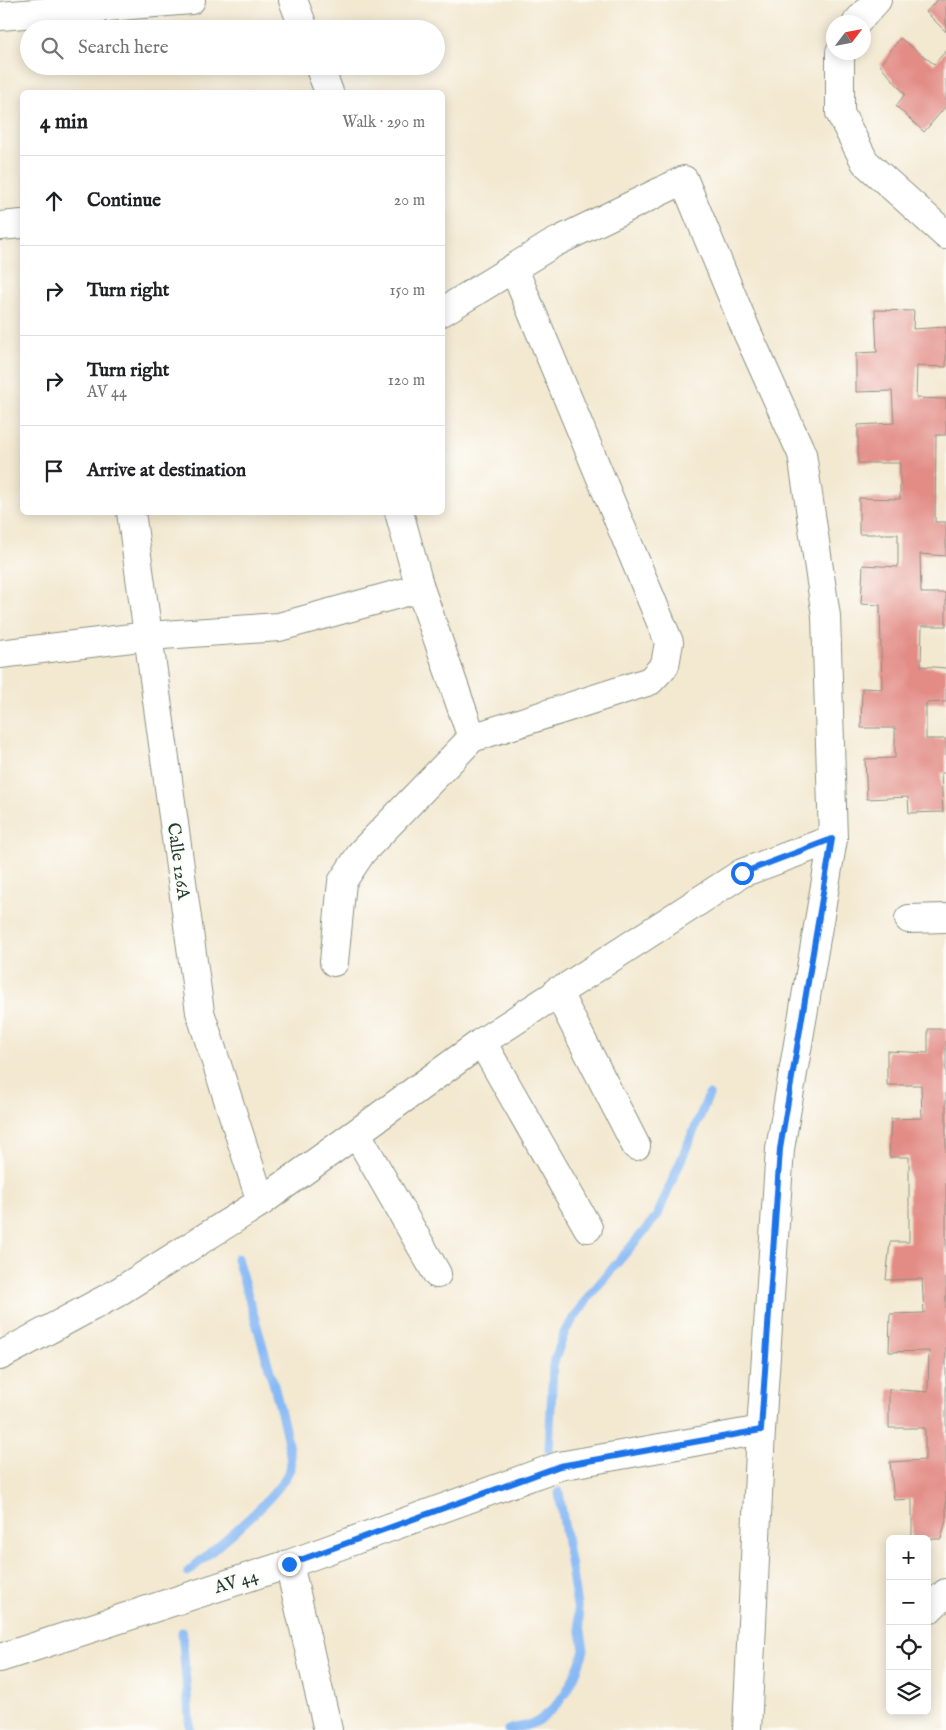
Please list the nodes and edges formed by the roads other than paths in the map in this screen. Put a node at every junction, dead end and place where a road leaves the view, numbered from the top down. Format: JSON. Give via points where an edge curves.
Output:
{"nodes":[{"id":1,"x":190,"y":0,"type":"edge"},
{"id":2,"x":293,"y":0,"type":"edge"},
{"id":3,"x":877,"y":0,"type":"edge"},
{"id":4,"x":863,"y":15,"type":"edge"},
{"id":5,"x":0,"y":16,"type":"edge"},
{"id":6,"x":301,"y":20,"type":"edge"},
{"id":7,"x":840,"y":60,"type":"edge"},
{"id":8,"x":322,"y":75,"type":"edge"},
{"id":9,"x":328,"y":90,"type":"edge"},
{"id":10,"x":20,"y":224,"type":"edge"},
{"id":11,"x":0,"y":226,"type":"edge"},
{"id":12,"x":946,"y":235,"type":"edge"},
{"id":13,"x":514,"y":269,"type":"junction"},
{"id":14,"x":445,"y":310,"type":"edge"},
{"id":15,"x":131,"y":515,"type":"edge"},
{"id":16,"x":400,"y":515,"type":"edge"},
{"id":17,"x":420,"y":588,"type":"junction"},
{"id":18,"x":148,"y":636,"type":"junction"},
{"id":19,"x":0,"y":654,"type":"edge"},
{"id":20,"x":472,"y":738,"type":"junction"},
{"id":21,"x":832,"y":839,"type":"junction"},
{"id":22,"x":946,"y":918,"type":"edge"},
{"id":23,"x":909,"y":919,"type":"dead end"},
{"id":24,"x":334,"y":962,"type":"dead end"},
{"id":25,"x":557,"y":991,"type":"junction"},
{"id":26,"x":482,"y":1042,"type":"junction"},
{"id":27,"x":357,"y":1134,"type":"junction"},
{"id":28,"x":636,"y":1146,"type":"dead end"},
{"id":29,"x":261,"y":1202,"type":"junction"},
{"id":30,"x":588,"y":1228,"type":"dead end"},
{"id":31,"x":437,"y":1274,"type":"dead end"},
{"id":32,"x":0,"y":1356,"type":"edge"},
{"id":33,"x":761,"y":1430,"type":"junction"},
{"id":34,"x":289,"y":1564,"type":"junction"},
{"id":35,"x":0,"y":1658,"type":"edge"},
{"id":36,"x":328,"y":1730,"type":"edge"},
{"id":37,"x":747,"y":1730,"type":"edge"}],
"edges":[{"from":1,"to":5,"type":"street"},
{"from":2,"to":6,"type":"street"},
{"from":3,"to":4,"type":"street"},
{"from":7,"to":12,"type":"street","via":[[840,113],[865,162]]},
{"from":8,"to":9,"type":"street"},
{"from":10,"to":11,"type":"street"},
{"from":13,"to":14,"type":"street"},
{"from":13,"to":20,"type":"street","via":[[669,642],[665,665],[650,681]]},
{"from":13,"to":21,"type":"street","via":[[554,243],[684,180],[802,454],[826,616]]},
{"from":15,"to":18,"type":"street","name":"Calle 126A"},
{"from":16,"to":17,"type":"street"},
{"from":17,"to":18,"type":"street","via":[[279,627]]},
{"from":17,"to":20,"type":"street"},
{"from":18,"to":19,"type":"street"},
{"from":18,"to":29,"type":"street","name":"Calle 126A","via":[[200,1012]]},
{"from":20,"to":24,"type":"street","via":[[362,852],[342,882]]},
{"from":21,"to":25,"type":"street","via":[[742,873]]},
{"from":21,"to":33,"type":"street","via":[[780,1149]]},
{"from":22,"to":23,"type":"street"},
{"from":25,"to":26,"type":"street"},
{"from":25,"to":28,"type":"street"},
{"from":26,"to":27,"type":"street"},
{"from":26,"to":30,"type":"street"},
{"from":27,"to":29,"type":"street"},
{"from":27,"to":31,"type":"street"},
{"from":29,"to":32,"type":"street","via":[[115,1294]]},
{"from":33,"to":34,"type":"street","name":"AV 44","via":[[560,1466]]},
{"from":33,"to":37,"type":"street"},
{"from":34,"to":35,"type":"street","name":"AV 44"},
{"from":34,"to":36,"type":"street"}]}
